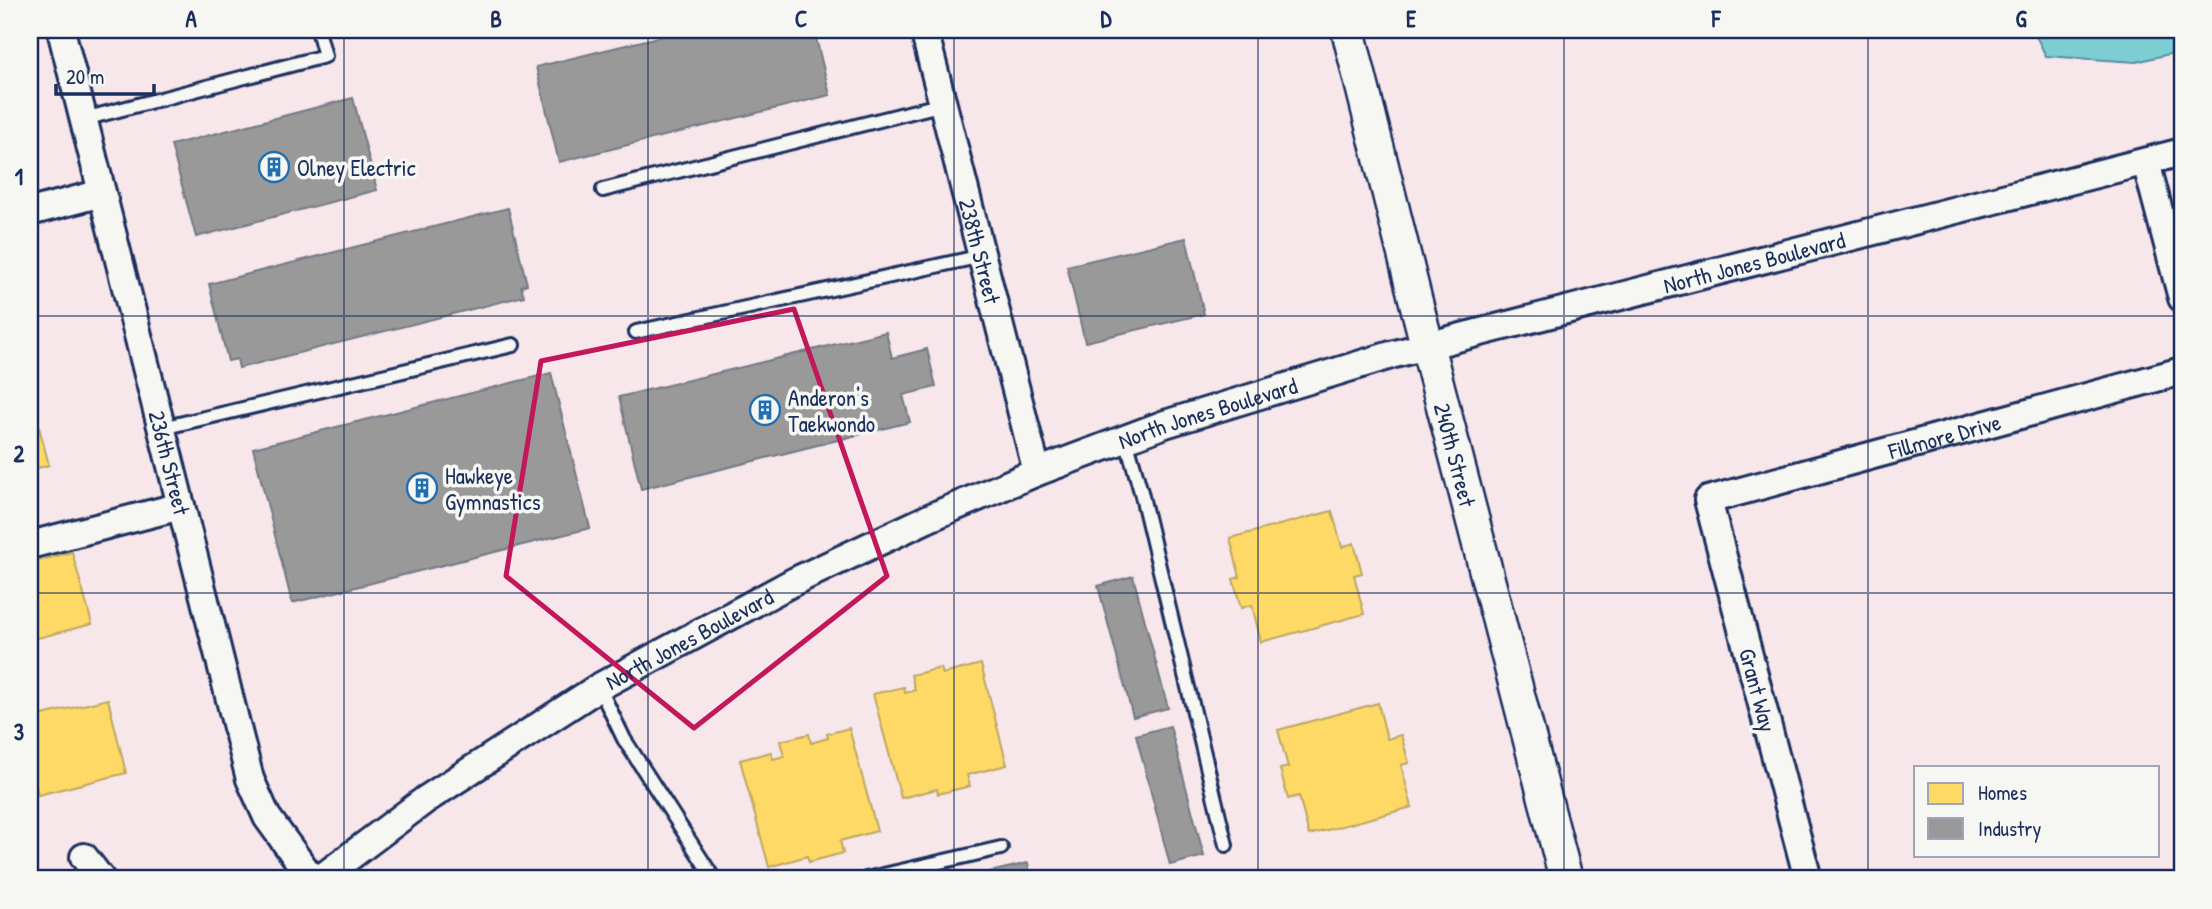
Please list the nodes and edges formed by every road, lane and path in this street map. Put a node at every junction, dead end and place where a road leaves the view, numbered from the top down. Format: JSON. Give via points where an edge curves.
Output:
{"nodes":[{"id":1,"x":61,"y":30,"type":"edge"},
{"id":2,"x":318,"y":30,"type":"edge"},
{"id":3,"x":925,"y":30,"type":"edge"},
{"id":4,"x":1348,"y":30,"type":"edge"},
{"id":5,"x":943,"y":104,"type":"junction"},
{"id":6,"x":84,"y":119,"type":"junction"},
{"id":7,"x":2182,"y":152,"type":"edge"},
{"id":8,"x":2146,"y":162,"type":"junction"},
{"id":9,"x":603,"y":190,"type":"dead end"},
{"id":10,"x":103,"y":193,"type":"junction"},
{"id":11,"x":30,"y":212,"type":"edge"},
{"id":12,"x":982,"y":256,"type":"junction"},
{"id":13,"x":2182,"y":298,"type":"edge"},
{"id":14,"x":636,"y":332,"type":"dead end"},
{"id":15,"x":513,"y":345,"type":"dead end"},
{"id":16,"x":1427,"y":346,"type":"junction"},
{"id":17,"x":2182,"y":371,"type":"edge"},
{"id":18,"x":162,"y":428,"type":"junction"},
{"id":19,"x":1126,"y":439,"type":"junction"},
{"id":20,"x":1037,"y":472,"type":"junction"},
{"id":21,"x":1707,"y":500,"type":"joint"},
{"id":22,"x":181,"y":506,"type":"junction"},
{"id":23,"x":30,"y":545,"type":"edge"},
{"id":24,"x":598,"y":687,"type":"junction"},
{"id":25,"x":1226,"y":845,"type":"dead end"},
{"id":26,"x":1001,"y":848,"type":"dead end"},
{"id":27,"x":84,"y":857,"type":"dead end"},
{"id":28,"x":101,"y":879,"type":"edge"},
{"id":29,"x":312,"y":879,"type":"edge"},
{"id":30,"x":320,"y":879,"type":"edge"},
{"id":31,"x":713,"y":879,"type":"edge"},
{"id":32,"x":866,"y":879,"type":"edge"},
{"id":33,"x":1566,"y":879,"type":"edge"},
{"id":34,"x":1808,"y":879,"type":"edge"}],
"edges":[{"from":1,"to":6,"type":"street","name":"236th Street"},
{"from":2,"to":6,"type":"lane","via":[[325,56]]},
{"from":3,"to":5,"type":"street","name":"238th Street"},
{"from":4,"to":16,"type":"street","name":"240th Street"},
{"from":5,"to":9,"type":"lane"},
{"from":5,"to":12,"type":"street","name":"238th Street"},
{"from":6,"to":10,"type":"street","name":"236th Street"},
{"from":7,"to":8,"type":"street","name":"North Jones Boulevard"},
{"from":8,"to":13,"type":"street"},
{"from":8,"to":16,"type":"street","name":"North Jones Boulevard"},
{"from":10,"to":11,"type":"street"},
{"from":10,"to":18,"type":"street","name":"236th Street"},
{"from":12,"to":14,"type":"lane"},
{"from":12,"to":20,"type":"street","name":"238th Street"},
{"from":15,"to":18,"type":"lane"},
{"from":16,"to":19,"type":"street","name":"North Jones Boulevard","via":[[1294,383]]},
{"from":16,"to":33,"type":"street","name":"240th Street"},
{"from":17,"to":21,"type":"street","name":"Fillmore Drive"},
{"from":18,"to":22,"type":"street","name":"236th Street"},
{"from":19,"to":20,"type":"street","name":"North Jones Boulevard"},
{"from":19,"to":25,"type":"lane"},
{"from":20,"to":24,"type":"street","name":"North Jones Boulevard","via":[[795,581]]},
{"from":21,"to":34,"type":"street","name":"Grant Way"},
{"from":22,"to":23,"type":"street"},
{"from":22,"to":29,"type":"street","name":"236th Street","via":[[250,779],[267,817]]},
{"from":24,"to":30,"type":"street","name":"North Jones Boulevard","via":[[425,800]]},
{"from":24,"to":31,"type":"lane","via":[[624,739]]},
{"from":26,"to":32,"type":"lane"},
{"from":27,"to":28,"type":"street"}]}
